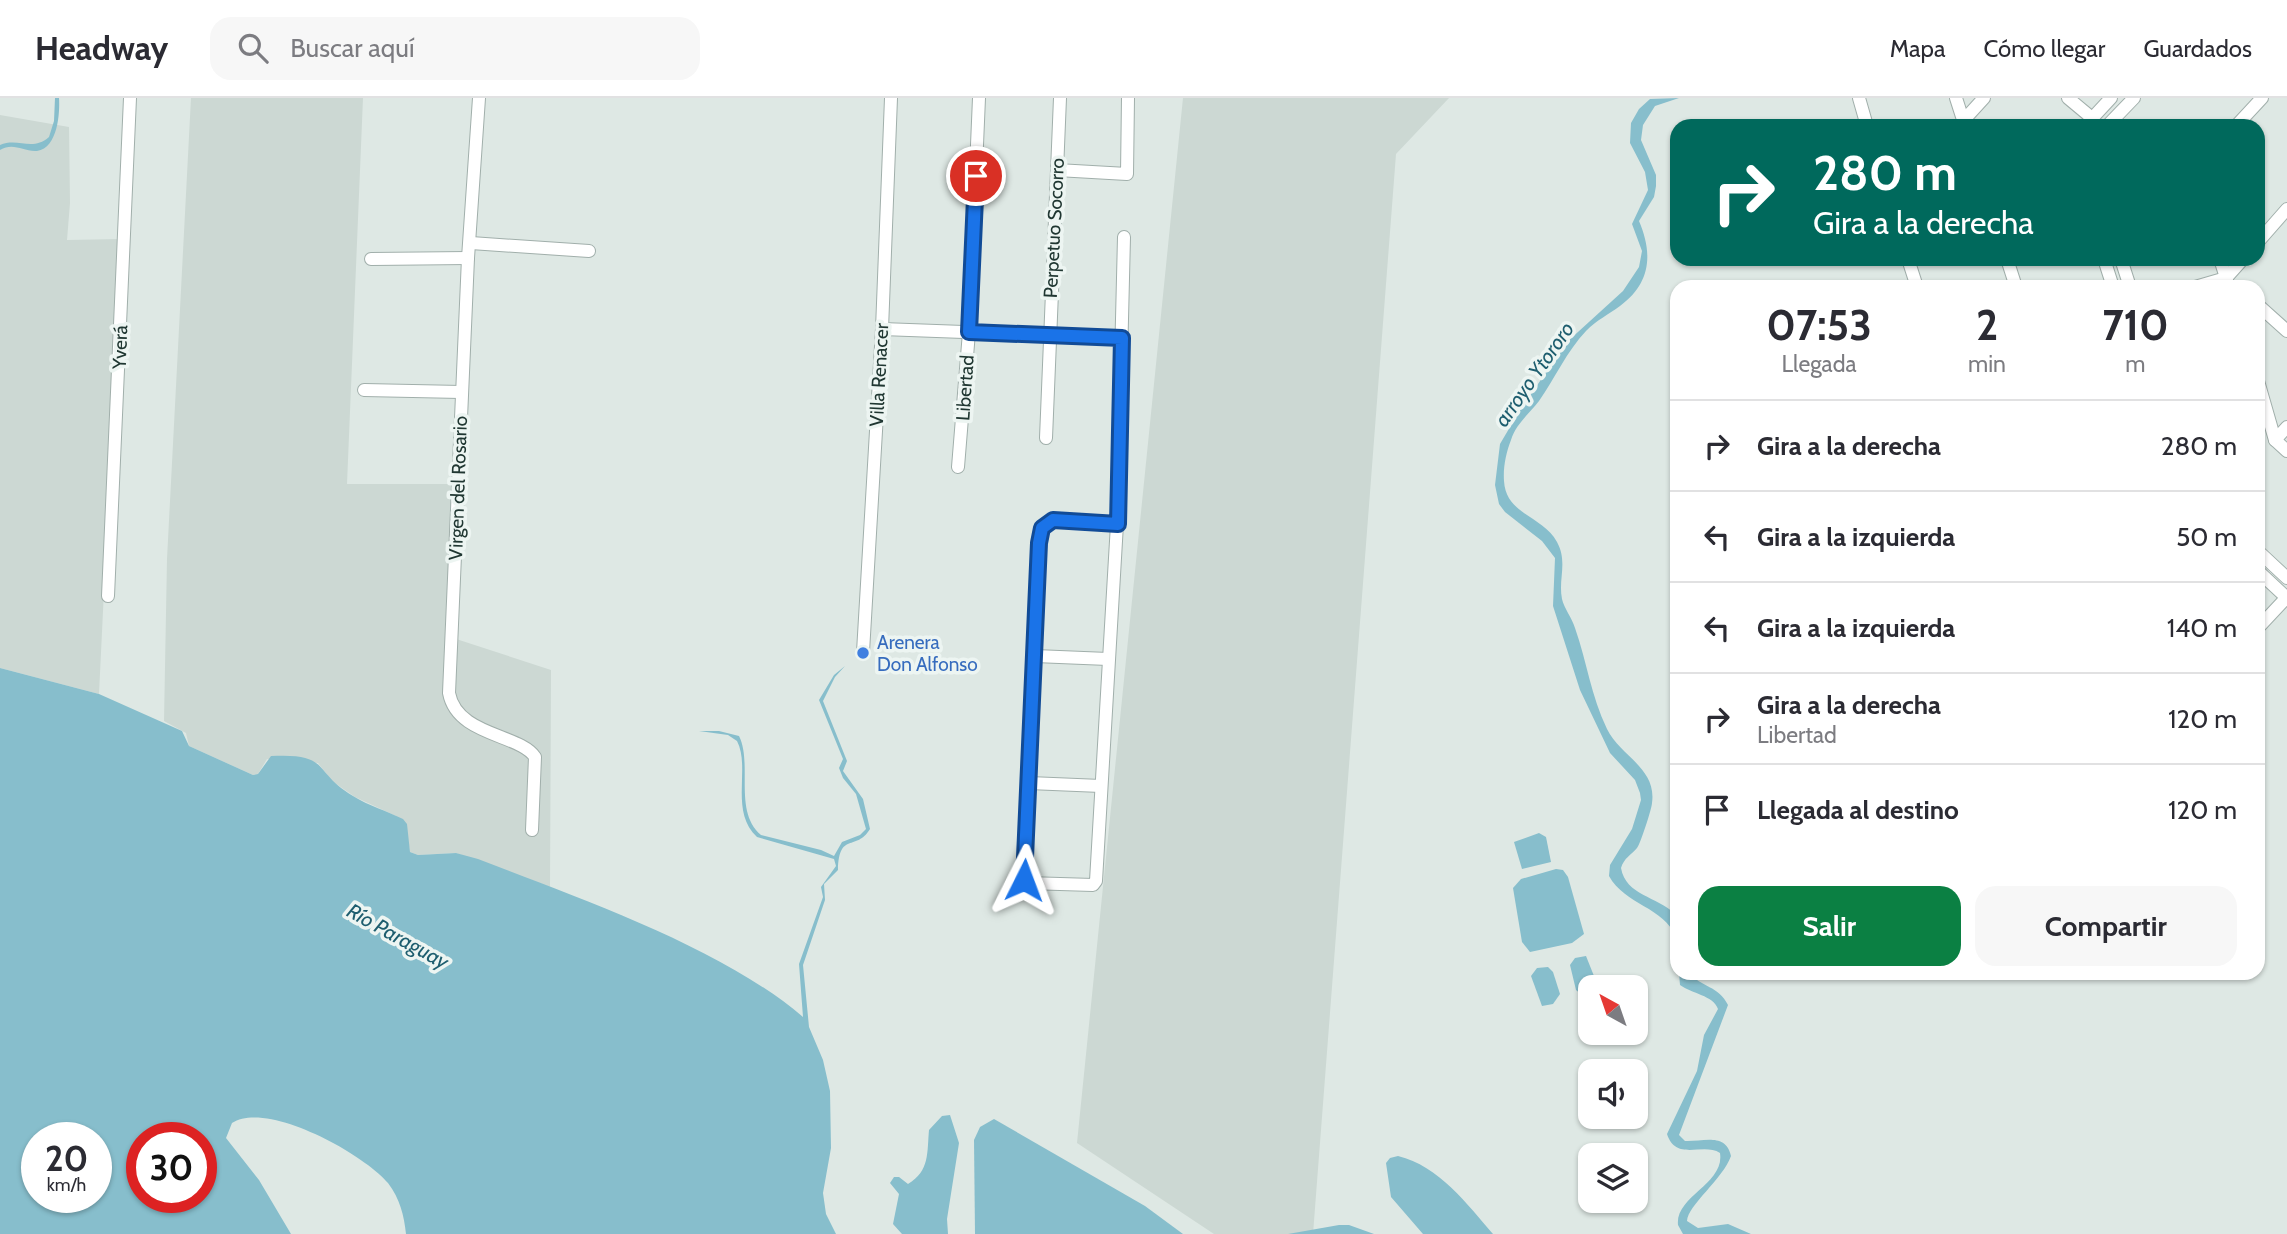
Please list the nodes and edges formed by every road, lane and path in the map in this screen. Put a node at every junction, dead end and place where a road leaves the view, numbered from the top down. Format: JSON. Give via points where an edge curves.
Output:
{"nodes":[{"id":1,"x":130,"y":98,"type":"edge"},
{"id":2,"x":480,"y":98,"type":"edge"},
{"id":3,"x":891,"y":98,"type":"edge"},
{"id":4,"x":979,"y":98,"type":"edge"},
{"id":5,"x":1060,"y":98,"type":"edge"},
{"id":6,"x":1128,"y":98,"type":"edge"},
{"id":7,"x":1859,"y":98,"type":"edge"},
{"id":8,"x":1956,"y":98,"type":"edge"},
{"id":9,"x":1984,"y":98,"type":"edge"},
{"id":10,"x":2067,"y":98,"type":"edge"},
{"id":11,"x":2111,"y":98,"type":"edge"},
{"id":12,"x":2134,"y":98,"type":"edge"},
{"id":13,"x":2262,"y":98,"type":"edge"},
{"id":14,"x":1865,"y":119,"type":"edge"},
{"id":15,"x":1963,"y":119,"type":"edge"},
{"id":16,"x":1967,"y":119,"type":"edge"},
{"id":17,"x":2085,"y":119,"type":"edge"},
{"id":18,"x":2091,"y":119,"type":"edge"},
{"id":19,"x":2114,"y":119,"type":"edge"},
{"id":20,"x":2242,"y":119,"type":"edge"},
{"id":21,"x":1057,"y":170,"type":"junction"},
{"id":22,"x":2285,"y":216,"type":"edge"},
{"id":23,"x":2265,"y":235,"type":"edge"},
{"id":24,"x":1124,"y":237,"type":"dead end"},
{"id":25,"x":471,"y":243,"type":"junction"},
{"id":26,"x":589,"y":251,"type":"dead end"},
{"id":27,"x":468,"y":258,"type":"junction"},
{"id":28,"x":372,"y":259,"type":"dead end"},
{"id":29,"x":2265,"y":311,"type":"edge"},
{"id":30,"x":882,"y":329,"type":"junction"},
{"id":31,"x":2287,"y":331,"type":"edge"},
{"id":32,"x":969,"y":332,"type":"junction"},
{"id":33,"x":1049,"y":335,"type":"junction"},
{"id":34,"x":1122,"y":338,"type":"junction"},
{"id":35,"x":364,"y":390,"type":"dead end"},
{"id":36,"x":461,"y":392,"type":"junction"},
{"id":37,"x":2265,"y":405,"type":"edge"},
{"id":38,"x":2287,"y":427,"type":"edge"},
{"id":39,"x":1046,"y":438,"type":"dead end"},
{"id":40,"x":2275,"y":440,"type":"junction"},
{"id":41,"x":2287,"y":451,"type":"edge"},
{"id":42,"x":958,"y":467,"type":"dead end"},
{"id":43,"x":1118,"y":524,"type":"junction"},
{"id":44,"x":2265,"y":558,"type":"edge"},
{"id":45,"x":2265,"y":577,"type":"edge"},
{"id":46,"x":2287,"y":578,"type":"edge"},
{"id":47,"x":108,"y":596,"type":"dead end"},
{"id":48,"x":2287,"y":597,"type":"edge"},
{"id":49,"x":2265,"y":621,"type":"edge"},
{"id":50,"x":863,"y":652,"type":"dead end"},
{"id":51,"x":1035,"y":656,"type":"junction"},
{"id":52,"x":1108,"y":659,"type":"junction"},
{"id":53,"x":1029,"y":783,"type":"junction"},
{"id":54,"x":1101,"y":786,"type":"junction"},
{"id":55,"x":532,"y":830,"type":"dead end"}],
"edges":[{"from":1,"to":47,"type":"street","name":"Yverá"},
{"from":2,"to":25,"type":"street","name":"Virgen del Rosario"},
{"from":3,"to":30,"type":"street","name":"Villa Renacer"},
{"from":4,"to":32,"type":"street","name":"Libertad"},
{"from":5,"to":21,"type":"street","name":"Perpetuo Socorro"},
{"from":6,"to":21,"type":"street","via":[[1127,174]]},
{"from":7,"to":14,"type":"street"},
{"from":8,"to":15,"type":"street"},
{"from":9,"to":16,"type":"street"},
{"from":10,"to":17,"type":"street"},
{"from":11,"to":18,"type":"street"},
{"from":12,"to":19,"type":"street"},
{"from":13,"to":20,"type":"street"},
{"from":21,"to":33,"type":"street","name":"Perpetuo Socorro"},
{"from":22,"to":23,"type":"street"},
{"from":24,"to":34,"type":"street"},
{"from":25,"to":26,"type":"street"},
{"from":25,"to":27,"type":"street","name":"Virgen del Rosario"},
{"from":27,"to":28,"type":"street"},
{"from":27,"to":36,"type":"street","name":"Virgen del Rosario"},
{"from":29,"to":31,"type":"street"},
{"from":30,"to":32,"type":"street"},
{"from":30,"to":50,"type":"street","name":"Villa Renacer"},
{"from":32,"to":33,"type":"street"},
{"from":32,"to":42,"type":"street","name":"Libertad"},
{"from":33,"to":34,"type":"street"},
{"from":33,"to":39,"type":"street","name":"Perpetuo Socorro"},
{"from":34,"to":43,"type":"street"},
{"from":35,"to":36,"type":"street"},
{"from":36,"to":55,"type":"street","name":"Virgen del Rosario","via":[[449,694],[455,710],[474,724],[535,757]]},
{"from":37,"to":40,"type":"street"},
{"from":38,"to":40,"type":"street"},
{"from":40,"to":41,"type":"street"},
{"from":43,"to":51,"type":"street","via":[[1053,520],[1042,528]]},
{"from":43,"to":52,"type":"street"},
{"from":44,"to":46,"type":"street"},
{"from":45,"to":48,"type":"street"},
{"from":48,"to":49,"type":"street"},
{"from":51,"to":52,"type":"street"},
{"from":51,"to":53,"type":"street"},
{"from":52,"to":54,"type":"street"},
{"from":53,"to":54,"type":"street"},
{"from":53,"to":54,"type":"street","via":[[1027,883],[1095,884]]}]}
